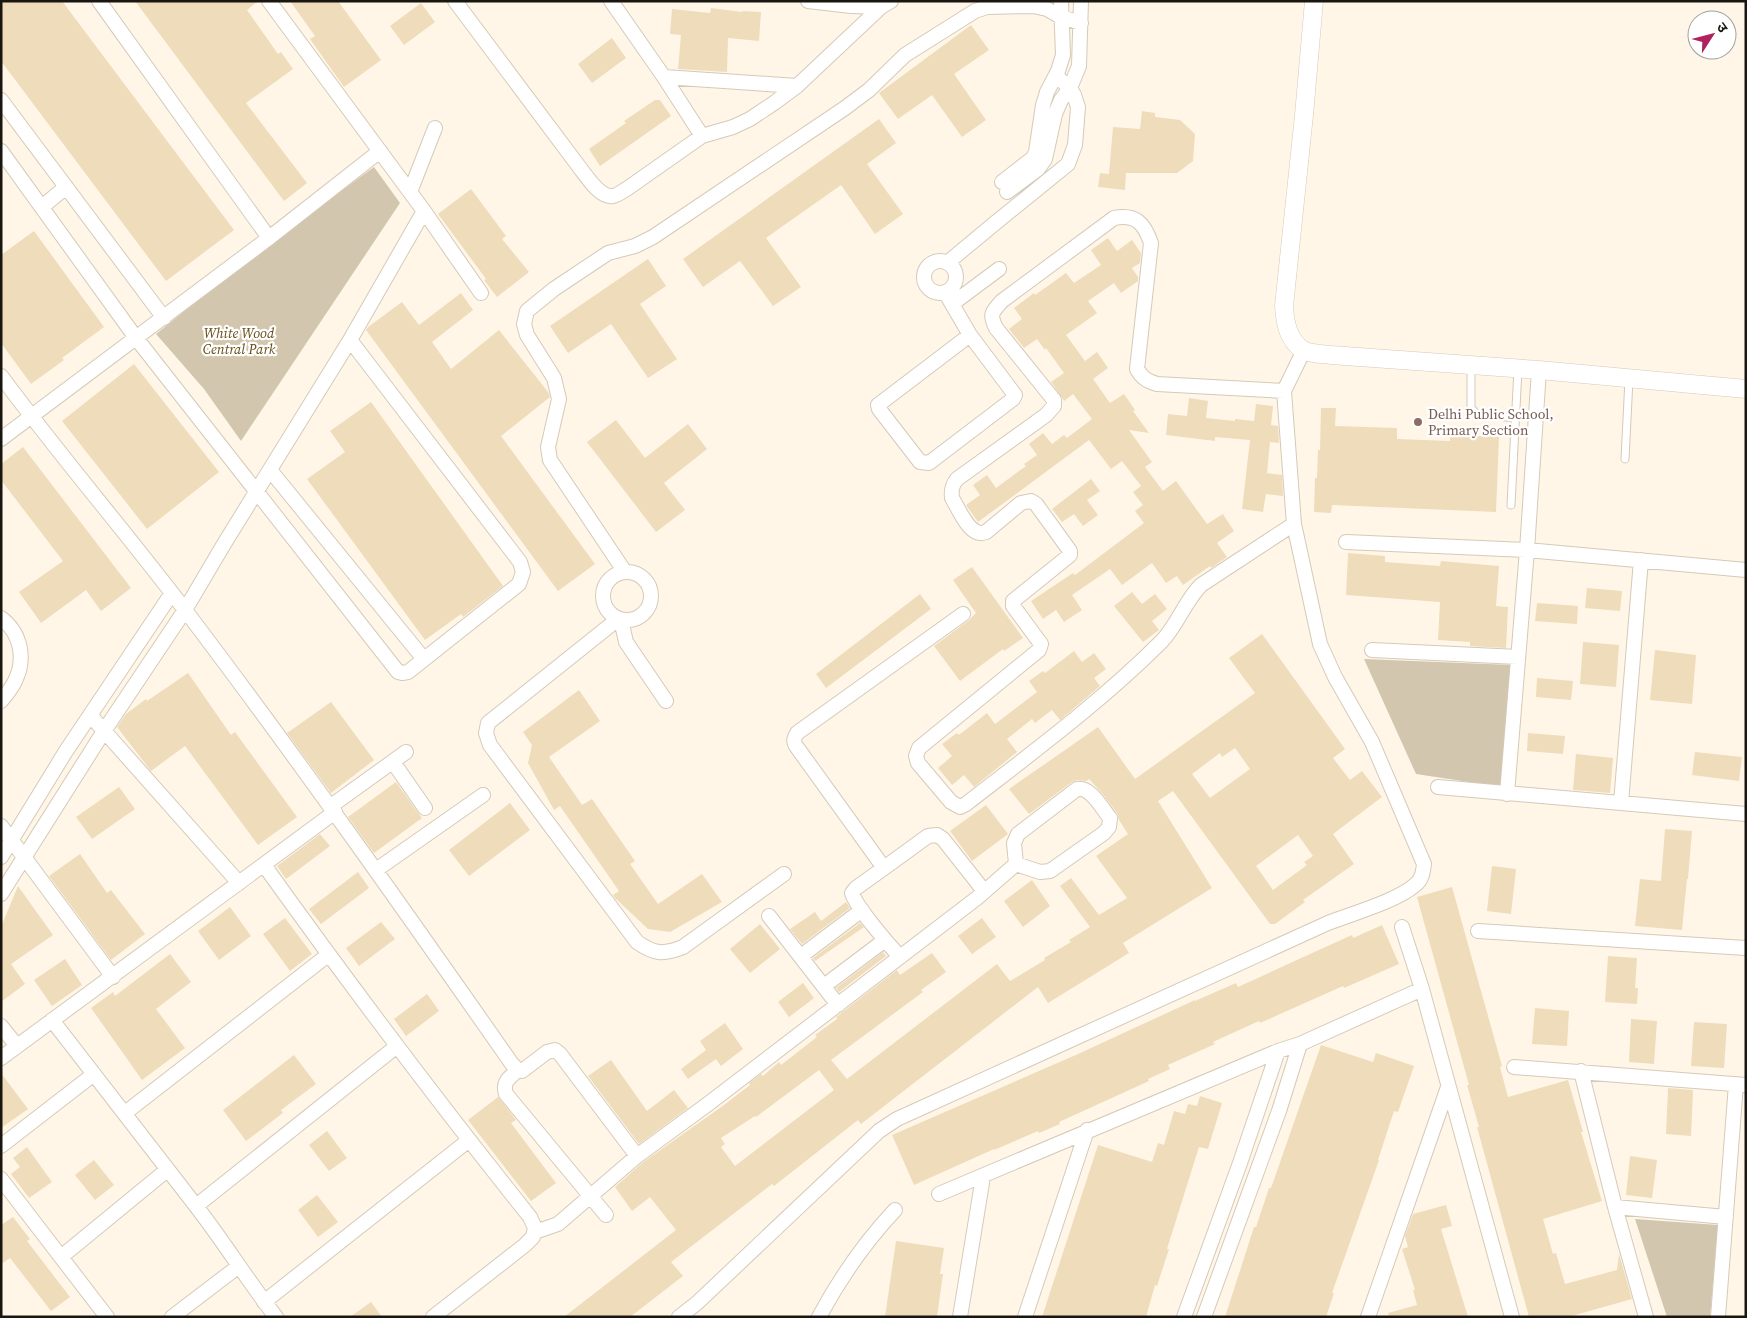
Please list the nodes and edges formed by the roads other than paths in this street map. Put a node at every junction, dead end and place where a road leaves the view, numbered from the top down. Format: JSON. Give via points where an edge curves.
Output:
{"nodes":[{"id":1,"x":99,"y":1,"type":"edge"},
{"id":2,"x":269,"y":1,"type":"edge"},
{"id":3,"x":455,"y":1,"type":"edge"},
{"id":4,"x":611,"y":1,"type":"edge"},
{"id":5,"x":808,"y":1,"type":"edge"},
{"id":6,"x":1061,"y":1,"type":"edge"},
{"id":7,"x":1081,"y":1,"type":"edge"},
{"id":8,"x":1314,"y":1,"type":"edge"},
{"id":9,"x":852,"y":4,"type":"edge"},
{"id":10,"x":886,"y":4,"type":"edge"},
{"id":11,"x":1061,"y":17,"type":"junction"},
{"id":12,"x":1081,"y":23,"type":"junction"},
{"id":13,"x":1056,"y":76,"type":"junction"},
{"id":14,"x":664,"y":77,"type":"junction"},
{"id":15,"x":797,"y":86,"type":"junction"},
{"id":16,"x":1070,"y":88,"type":"junction"},
{"id":17,"x":1,"y":100,"type":"edge"},
{"id":18,"x":435,"y":128,"type":"dead end"},
{"id":19,"x":702,"y":136,"type":"junction"},
{"id":20,"x":1,"y":151,"type":"edge"},
{"id":21,"x":380,"y":151,"type":"junction"},
{"id":22,"x":66,"y":187,"type":"junction"},
{"id":23,"x":410,"y":192,"type":"junction"},
{"id":24,"x":42,"y":207,"type":"junction"},
{"id":25,"x":424,"y":211,"type":"junction"},
{"id":26,"x":269,"y":238,"type":"junction"},
{"id":27,"x":947,"y":263,"type":"junction"},
{"id":28,"x":999,"y":269,"type":"dead end"},
{"id":29,"x":481,"y":293,"type":"dead end"},
{"id":30,"x":948,"y":298,"type":"junction"},
{"id":31,"x":164,"y":318,"type":"junction"},
{"id":32,"x":970,"y":335,"type":"junction"},
{"id":33,"x":136,"y":338,"type":"junction"},
{"id":34,"x":350,"y":340,"type":"junction"},
{"id":35,"x":1304,"y":350,"type":"junction"},
{"id":36,"x":1471,"y":365,"type":"junction"},
{"id":37,"x":1518,"y":368,"type":"junction"},
{"id":38,"x":1539,"y":370,"type":"junction"},
{"id":39,"x":1,"y":376,"type":"edge"},
{"id":40,"x":1629,"y":378,"type":"junction"},
{"id":41,"x":1746,"y":389,"type":"edge"},
{"id":42,"x":1284,"y":392,"type":"junction"},
{"id":43,"x":31,"y":417,"type":"junction"},
{"id":44,"x":1516,"y":418,"type":"junction"},
{"id":45,"x":1,"y":439,"type":"edge"},
{"id":46,"x":1625,"y":459,"type":"dead end"},
{"id":47,"x":270,"y":470,"type":"junction"},
{"id":48,"x":256,"y":492,"type":"junction"},
{"id":49,"x":1511,"y":505,"type":"dead end"},
{"id":50,"x":1294,"y":524,"type":"junction"},
{"id":51,"x":1346,"y":542,"type":"dead end"},
{"id":52,"x":1527,"y":550,"type":"junction"},
{"id":53,"x":1642,"y":560,"type":"junction"},
{"id":54,"x":1746,"y":570,"type":"edge"},
{"id":55,"x":625,"y":572,"type":"junction"},
{"id":56,"x":172,"y":594,"type":"junction"},
{"id":57,"x":185,"y":610,"type":"junction"},
{"id":58,"x":963,"y":614,"type":"dead end"},
{"id":59,"x":1,"y":618,"type":"edge"},
{"id":60,"x":623,"y":620,"type":"junction"},
{"id":61,"x":1372,"y":650,"type":"dead end"},
{"id":62,"x":1518,"y":657,"type":"junction"},
{"id":63,"x":423,"y":658,"type":"junction"},
{"id":64,"x":669,"y":698,"type":"dead end"},
{"id":65,"x":1,"y":701,"type":"edge"},
{"id":66,"x":90,"y":715,"type":"junction"},
{"id":67,"x":104,"y":731,"type":"junction"},
{"id":68,"x":406,"y":752,"type":"dead end"},
{"id":69,"x":392,"y":762,"type":"junction"},
{"id":70,"x":1438,"y":787,"type":"dead end"},
{"id":71,"x":1507,"y":794,"type":"junction"},
{"id":72,"x":483,"y":795,"type":"dead end"},
{"id":73,"x":1621,"y":803,"type":"junction"},
{"id":74,"x":426,"y":808,"type":"dead end"},
{"id":75,"x":333,"y":809,"type":"junction"},
{"id":76,"x":1746,"y":814,"type":"edge"},
{"id":77,"x":1,"y":826,"type":"edge"},
{"id":78,"x":11,"y":841,"type":"junction"},
{"id":79,"x":1,"y":857,"type":"edge"},
{"id":80,"x":23,"y":857,"type":"junction"},
{"id":81,"x":1016,"y":864,"type":"junction"},
{"id":82,"x":264,"y":865,"type":"junction"},
{"id":83,"x":884,"y":868,"type":"junction"},
{"id":84,"x":376,"y":870,"type":"junction"},
{"id":85,"x":784,"y":874,"type":"dead end"},
{"id":86,"x":239,"y":883,"type":"junction"},
{"id":87,"x":984,"y":891,"type":"junction"},
{"id":88,"x":1,"y":894,"type":"edge"},
{"id":89,"x":862,"y":910,"type":"junction"},
{"id":90,"x":769,"y":916,"type":"dead end"},
{"id":91,"x":1402,"y":927,"type":"dead end"},
{"id":92,"x":1478,"y":931,"type":"dead end"},
{"id":93,"x":884,"y":940,"type":"junction"},
{"id":94,"x":1746,"y":948,"type":"edge"},
{"id":95,"x":328,"y":955,"type":"junction"},
{"id":96,"x":801,"y":956,"type":"junction"},
{"id":97,"x":900,"y":957,"type":"junction"},
{"id":98,"x":113,"y":977,"type":"junction"},
{"id":99,"x":824,"y":986,"type":"junction"},
{"id":100,"x":1422,"y":989,"type":"junction"},
{"id":101,"x":838,"y":1005,"type":"junction"},
{"id":102,"x":52,"y":1020,"type":"junction"},
{"id":103,"x":1,"y":1026,"type":"edge"},
{"id":104,"x":1300,"y":1044,"type":"junction"},
{"id":105,"x":17,"y":1046,"type":"junction"},
{"id":106,"x":397,"y":1046,"type":"junction"},
{"id":107,"x":1278,"y":1051,"type":"junction"},
{"id":108,"x":1,"y":1058,"type":"edge"},
{"id":109,"x":1514,"y":1067,"type":"dead end"},
{"id":110,"x":518,"y":1070,"type":"junction"},
{"id":111,"x":1581,"y":1071,"type":"junction"},
{"id":112,"x":94,"y":1074,"type":"junction"},
{"id":113,"x":1741,"y":1084,"type":"edge"},
{"id":114,"x":1448,"y":1087,"type":"junction"},
{"id":115,"x":125,"y":1113,"type":"junction"},
{"id":116,"x":1088,"y":1130,"type":"junction"},
{"id":117,"x":469,"y":1140,"type":"junction"},
{"id":118,"x":1,"y":1146,"type":"edge"},
{"id":119,"x":637,"y":1156,"type":"junction"},
{"id":120,"x":167,"y":1170,"type":"junction"},
{"id":121,"x":983,"y":1177,"type":"junction"},
{"id":122,"x":1,"y":1179,"type":"edge"},
{"id":123,"x":939,"y":1194,"type":"dead end"},
{"id":124,"x":591,"y":1196,"type":"junction"},
{"id":125,"x":196,"y":1206,"type":"junction"},
{"id":126,"x":1615,"y":1207,"type":"junction"},
{"id":127,"x":895,"y":1210,"type":"dead end"},
{"id":128,"x":606,"y":1214,"type":"dead end"},
{"id":129,"x":1726,"y":1217,"type":"junction"},
{"id":130,"x":535,"y":1232,"type":"junction"},
{"id":131,"x":61,"y":1257,"type":"junction"},
{"id":132,"x":239,"y":1266,"type":"junction"},
{"id":133,"x":264,"y":1302,"type":"junction"},
{"id":134,"x":107,"y":1317,"type":"edge"},
{"id":135,"x":172,"y":1317,"type":"edge"},
{"id":136,"x":276,"y":1317,"type":"edge"},
{"id":137,"x":433,"y":1317,"type":"edge"},
{"id":138,"x":679,"y":1317,"type":"edge"},
{"id":139,"x":819,"y":1317,"type":"edge"},
{"id":140,"x":960,"y":1317,"type":"edge"},
{"id":141,"x":1025,"y":1317,"type":"edge"},
{"id":142,"x":1184,"y":1317,"type":"edge"},
{"id":143,"x":1204,"y":1317,"type":"edge"},
{"id":144,"x":1368,"y":1317,"type":"edge"},
{"id":145,"x":1512,"y":1317,"type":"edge"},
{"id":146,"x":1646,"y":1317,"type":"edge"},
{"id":147,"x":1718,"y":1317,"type":"edge"}],
"edges":[{"from":1,"to":26,"type":"street"},
{"from":2,"to":21,"type":"street"},
{"from":3,"to":19,"type":"street","via":[[580,168],[604,194],[615,196]]},
{"from":4,"to":14,"type":"street"},
{"from":5,"to":9,"type":"street"},
{"from":6,"to":11,"type":"street"},
{"from":7,"to":12,"type":"street"},
{"from":8,"to":35,"type":"street","via":[[1284,306],[1289,333]]},
{"from":9,"to":10,"type":"street"},
{"from":10,"to":15,"type":"street"},
{"from":11,"to":12,"type":"street"},
{"from":11,"to":13,"type":"street","via":[[1063,55]]},
{"from":11,"to":55,"type":"street","via":[[1033,6],[975,10],[905,55],[869,90],[821,124],[646,241],[608,253],[527,311],[524,324],[527,335],[554,378],[559,399],[548,447],[550,460]]},
{"from":12,"to":16,"type":"street","via":[[1079,66]]},
{"from":13,"to":16,"type":"street"},
{"from":13,"to":16,"type":"street","via":[[1043,104],[1034,155],[1004,187],[1043,164],[1055,114]]},
{"from":14,"to":15,"type":"street"},
{"from":14,"to":19,"type":"street"},
{"from":15,"to":19,"type":"street","via":[[750,119]]},
{"from":16,"to":27,"type":"street","via":[[1078,114],[1075,145],[1068,164]]},
{"from":17,"to":22,"type":"street"},
{"from":18,"to":23,"type":"street"},
{"from":20,"to":24,"type":"street"},
{"from":21,"to":23,"type":"street"},
{"from":21,"to":26,"type":"street"},
{"from":22,"to":24,"type":"street"},
{"from":22,"to":31,"type":"street"},
{"from":23,"to":25,"type":"street"},
{"from":24,"to":33,"type":"street"},
{"from":25,"to":29,"type":"street"},
{"from":25,"to":34,"type":"street"},
{"from":26,"to":31,"type":"street"},
{"from":27,"to":30,"type":"street","via":[[956,276]]},
{"from":27,"to":30,"type":"street","via":[[933,263],[924,276],[930,289]]},
{"from":28,"to":30,"type":"street"},
{"from":30,"to":32,"type":"street"},
{"from":31,"to":33,"type":"street"},
{"from":32,"to":32,"type":"street","via":[[878,405],[920,462],[929,463],[1014,397]]},
{"from":33,"to":43,"type":"street"},
{"from":33,"to":48,"type":"street"},
{"from":34,"to":47,"type":"street"},
{"from":34,"to":63,"type":"street","via":[[520,562],[519,584]]},
{"from":35,"to":36,"type":"street","via":[[1331,355]]},
{"from":35,"to":42,"type":"street"},
{"from":36,"to":37,"type":"street"},
{"from":36,"to":44,"type":"lane","via":[[1471,408],[1477,414]]},
{"from":37,"to":38,"type":"street"},
{"from":37,"to":44,"type":"lane"},
{"from":38,"to":40,"type":"street"},
{"from":38,"to":52,"type":"street"},
{"from":39,"to":43,"type":"street"},
{"from":40,"to":41,"type":"street"},
{"from":40,"to":46,"type":"lane"},
{"from":42,"to":50,"type":"street"},
{"from":42,"to":50,"type":"street","via":[[1157,384],[1142,377],[1137,369],[1151,244],[1146,229],[1137,220],[1125,216],[1114,218],[993,311],[991,318],[996,328],[1054,400],[1054,406],[957,479],[953,484],[952,498],[971,529],[981,534],[1021,503],[1031,501],[1070,555],[1013,601],[1013,606],[1040,644],[1040,650],[919,748],[918,763],[951,802],[960,807],[966,804],[1123,679],[1167,635],[1201,585]]},
{"from":43,"to":45,"type":"street"},
{"from":43,"to":56,"type":"street"},
{"from":44,"to":49,"type":"lane"},
{"from":47,"to":48,"type":"street"},
{"from":47,"to":63,"type":"street"},
{"from":48,"to":57,"type":"street"},
{"from":48,"to":63,"type":"street","via":[[398,672],[408,672]]},
{"from":50,"to":138,"type":"street","via":[[1320,644],[1372,742],[1424,864],[1416,885],[896,1119],[879,1131]]},
{"from":51,"to":52,"type":"street"},
{"from":52,"to":53,"type":"street"},
{"from":52,"to":62,"type":"street"},
{"from":53,"to":54,"type":"street"},
{"from":53,"to":73,"type":"street"},
{"from":55,"to":60,"type":"street","via":[[612,577],[603,590],[602,598],[608,612]]},
{"from":55,"to":60,"type":"street","via":[[634,573],[647,582],[652,598],[645,614]]},
{"from":56,"to":57,"type":"street"},
{"from":56,"to":66,"type":"street"},
{"from":57,"to":67,"type":"street"},
{"from":57,"to":75,"type":"street"},
{"from":58,"to":83,"type":"street","via":[[794,737],[796,746]]},
{"from":59,"to":65,"type":"street","via":[[17,636],[22,660],[15,681]]},
{"from":60,"to":64,"type":"street"},
{"from":60,"to":85,"type":"street","via":[[488,723],[486,733],[490,745],[637,942],[649,950],[672,952],[683,947]]},
{"from":61,"to":62,"type":"street"},
{"from":62,"to":71,"type":"street"},
{"from":66,"to":67,"type":"street"},
{"from":66,"to":78,"type":"street"},
{"from":67,"to":80,"type":"street"},
{"from":67,"to":86,"type":"street"},
{"from":68,"to":69,"type":"street"},
{"from":69,"to":74,"type":"street"},
{"from":69,"to":75,"type":"street"},
{"from":70,"to":71,"type":"street"},
{"from":71,"to":73,"type":"street"},
{"from":72,"to":84,"type":"street"},
{"from":73,"to":76,"type":"street"},
{"from":75,"to":82,"type":"street"},
{"from":75,"to":84,"type":"street"},
{"from":77,"to":78,"type":"street"},
{"from":78,"to":79,"type":"street"},
{"from":78,"to":80,"type":"street"},
{"from":80,"to":88,"type":"street"},
{"from":80,"to":98,"type":"street"},
{"from":81,"to":81,"type":"street","via":[[1040,872],[1050,871],[1104,833],[1110,818],[1088,790],[1077,790],[1018,834],[1014,843]]},
{"from":81,"to":87,"type":"street"},
{"from":82,"to":86,"type":"street"},
{"from":82,"to":95,"type":"street"},
{"from":83,"to":87,"type":"street","via":[[928,836],[936,835],[943,839]]},
{"from":83,"to":89,"type":"street","via":[[852,893]]},
{"from":84,"to":110,"type":"street"},
{"from":86,"to":98,"type":"street"},
{"from":87,"to":97,"type":"street"},
{"from":89,"to":93,"type":"street"},
{"from":89,"to":96,"type":"street"},
{"from":90,"to":96,"type":"street"},
{"from":91,"to":100,"type":"street"},
{"from":92,"to":94,"type":"street"},
{"from":93,"to":97,"type":"street"},
{"from":93,"to":99,"type":"street"},
{"from":95,"to":106,"type":"street"},
{"from":95,"to":115,"type":"street"},
{"from":96,"to":99,"type":"street"},
{"from":97,"to":101,"type":"street"},
{"from":98,"to":102,"type":"street"},
{"from":99,"to":101,"type":"street"},
{"from":100,"to":104,"type":"street"},
{"from":100,"to":114,"type":"street"},
{"from":101,"to":119,"type":"street"},
{"from":102,"to":105,"type":"street"},
{"from":102,"to":112,"type":"street"},
{"from":103,"to":105,"type":"street"},
{"from":104,"to":107,"type":"street"},
{"from":104,"to":143,"type":"street"},
{"from":105,"to":108,"type":"street"},
{"from":106,"to":117,"type":"street"},
{"from":106,"to":125,"type":"street"},
{"from":107,"to":116,"type":"street"},
{"from":107,"to":142,"type":"street"},
{"from":109,"to":111,"type":"street"},
{"from":110,"to":119,"type":"street","via":[[526,1070],[547,1052],[555,1050]]},
{"from":110,"to":124,"type":"street","via":[[505,1082],[506,1094]]},
{"from":111,"to":113,"type":"street"},
{"from":111,"to":126,"type":"street"},
{"from":112,"to":115,"type":"street"},
{"from":112,"to":118,"type":"street"},
{"from":113,"to":129,"type":"street"},
{"from":114,"to":144,"type":"street"},
{"from":114,"to":145,"type":"street"},
{"from":115,"to":120,"type":"street"},
{"from":116,"to":121,"type":"street"},
{"from":116,"to":141,"type":"street"},
{"from":117,"to":130,"type":"street","via":[[530,1217]]},
{"from":117,"to":133,"type":"street"},
{"from":119,"to":124,"type":"street"},
{"from":120,"to":125,"type":"street"},
{"from":120,"to":131,"type":"street"},
{"from":121,"to":123,"type":"street"},
{"from":121,"to":140,"type":"street"},
{"from":122,"to":131,"type":"street"},
{"from":124,"to":128,"type":"street"},
{"from":124,"to":130,"type":"street","via":[[558,1224]]},
{"from":125,"to":132,"type":"street"},
{"from":126,"to":129,"type":"street"},
{"from":126,"to":146,"type":"street"},
{"from":127,"to":139,"type":"street","via":[[853,1262]]},
{"from":129,"to":147,"type":"street"},
{"from":130,"to":137,"type":"street","via":[[526,1244]]},
{"from":131,"to":134,"type":"street"},
{"from":132,"to":133,"type":"street"},
{"from":132,"to":135,"type":"street"},
{"from":133,"to":136,"type":"street"}]}
